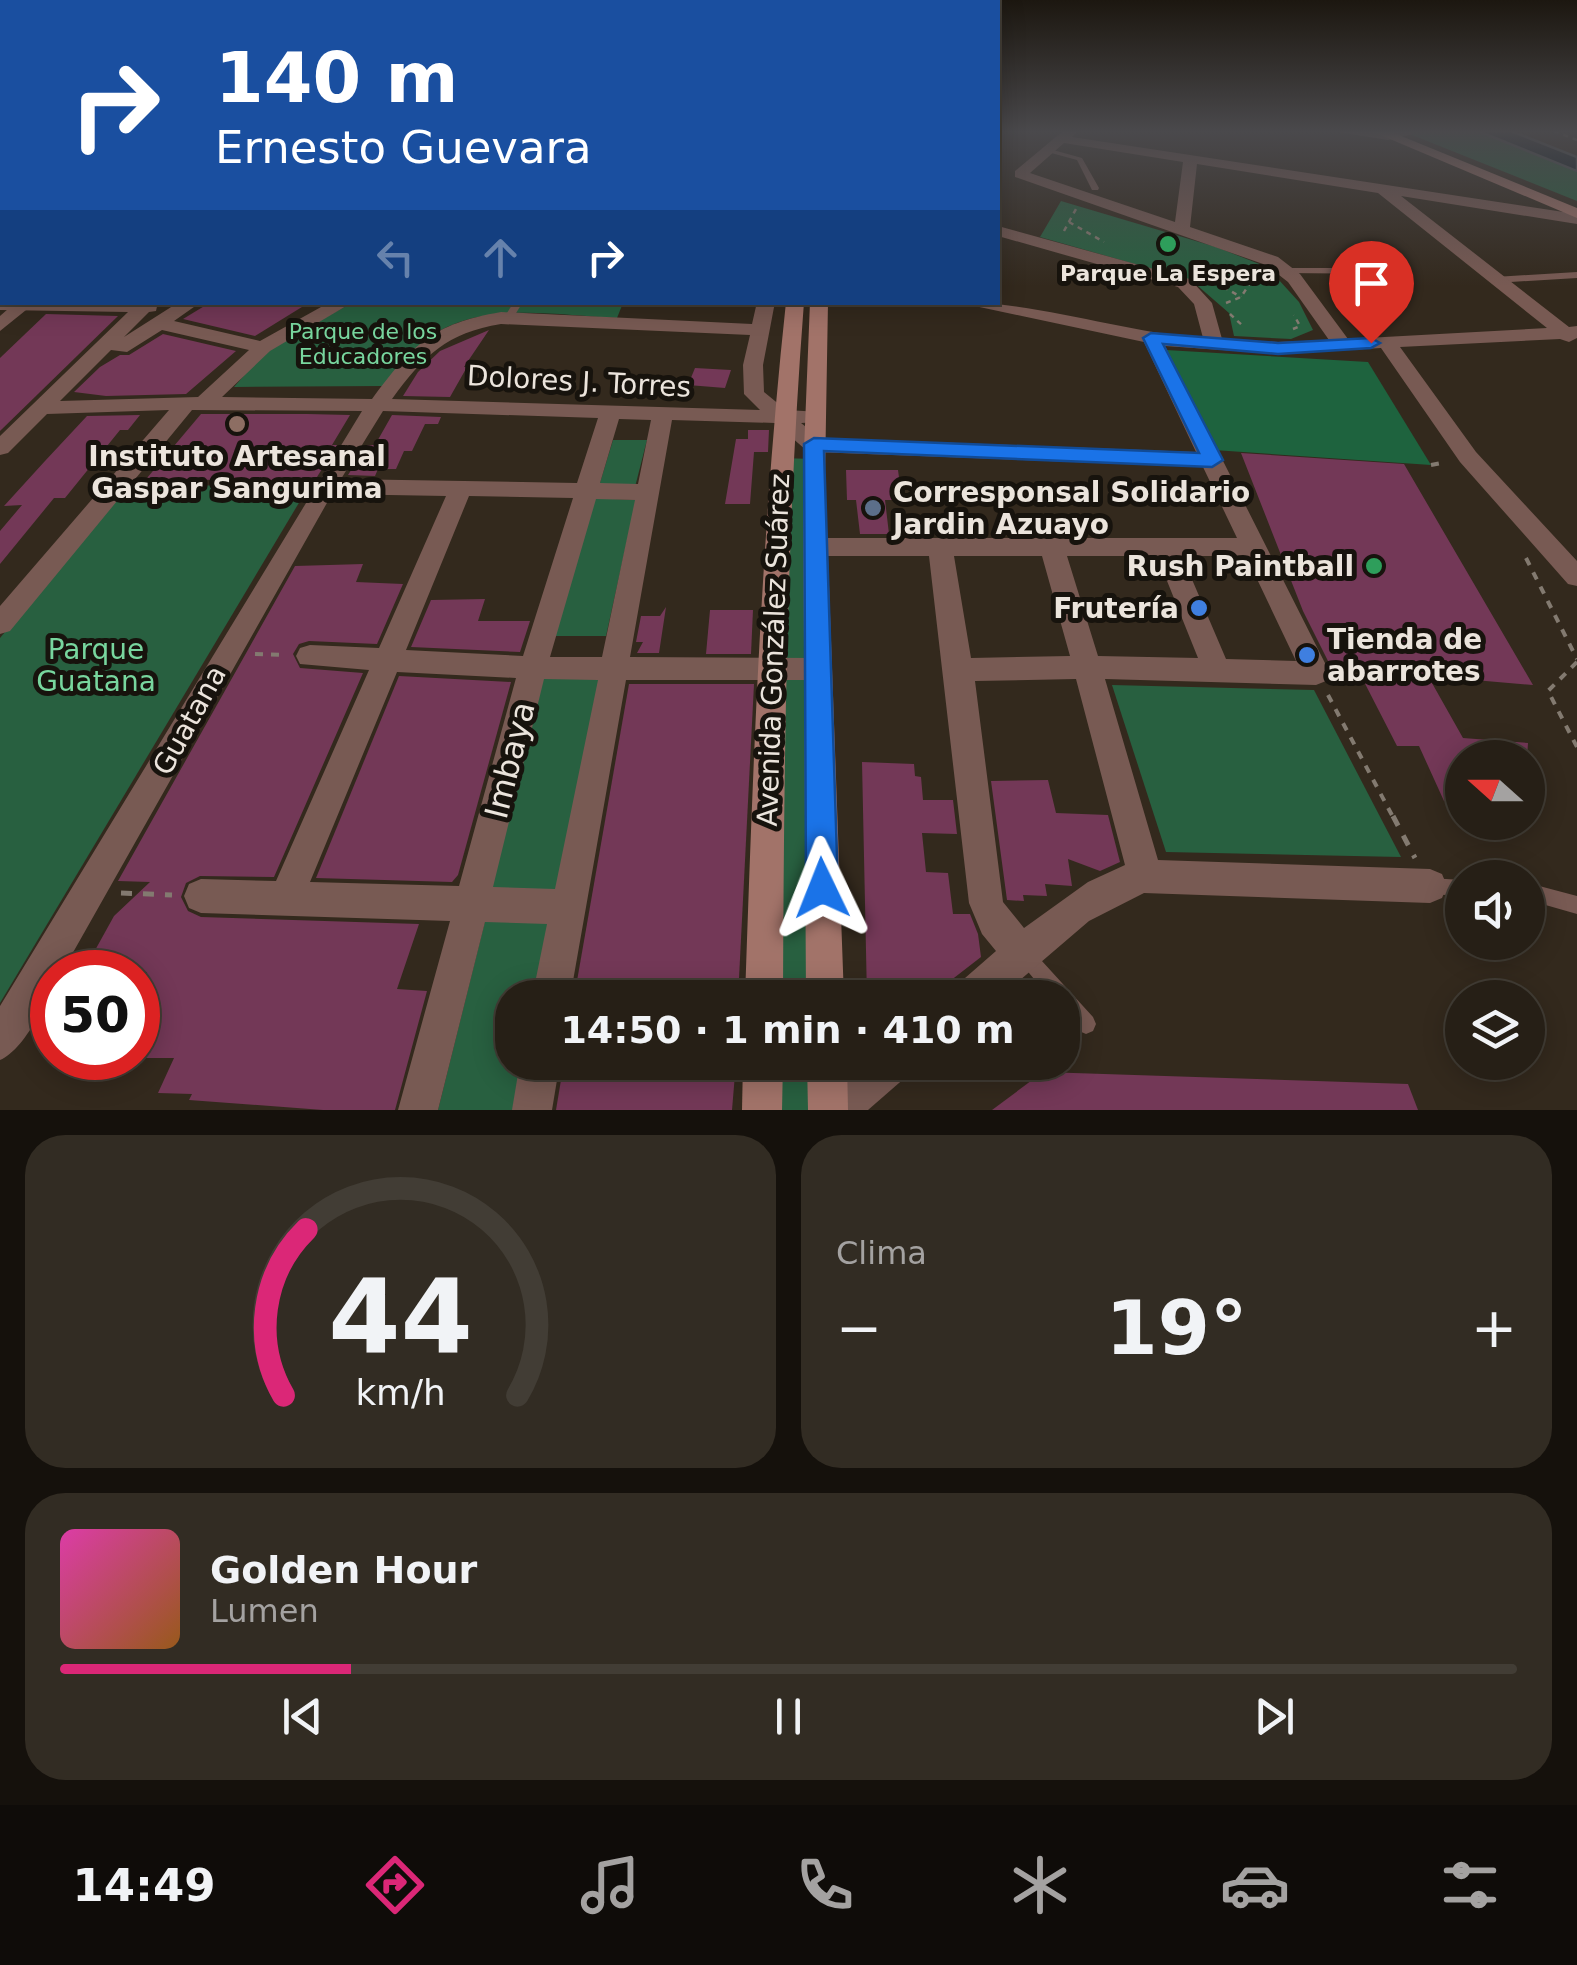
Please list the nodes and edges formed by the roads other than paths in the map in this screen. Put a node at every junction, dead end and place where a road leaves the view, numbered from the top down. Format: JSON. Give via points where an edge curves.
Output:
{"nodes":[{"id":1,"x":1046,"y":183,"type":"edge"},
{"id":2,"x":1092,"y":183,"type":"edge"},
{"id":3,"x":1187,"y":183,"type":"edge"},
{"id":4,"x":1337,"y":183,"type":"edge"},
{"id":5,"x":1503,"y":183,"type":"edge"},
{"id":6,"x":1519,"y":183,"type":"edge"},
{"id":7,"x":1095,"y":188,"type":"dead end"},
{"id":8,"x":1384,"y":190,"type":"junction"},
{"id":9,"x":1577,"y":205,"type":"edge"},
{"id":10,"x":1577,"y":216,"type":"edge"},
{"id":11,"x":1182,"y":229,"type":"junction"},
{"id":12,"x":1000,"y":232,"type":"edge"},
{"id":13,"x":1284,"y":270,"type":"junction"},
{"id":14,"x":1395,"y":271,"type":"dead end"},
{"id":15,"x":1577,"y":275,"type":"edge"},
{"id":16,"x":1495,"y":280,"type":"junction"},
{"id":17,"x":24,"y":305,"type":"edge"},
{"id":18,"x":43,"y":305,"type":"edge"},
{"id":19,"x":326,"y":305,"type":"edge"},
{"id":20,"x":765,"y":305,"type":"edge"},
{"id":21,"x":795,"y":305,"type":"edge"},
{"id":22,"x":819,"y":305,"type":"edge"},
{"id":23,"x":981,"y":305,"type":"edge"},
{"id":24,"x":186,"y":306,"type":"edge"},
{"id":25,"x":514,"y":310,"type":"edge"},
{"id":26,"x":150,"y":311,"type":"edge"},
{"id":27,"x":0,"y":325,"type":"edge"},
{"id":28,"x":759,"y":330,"type":"junction"},
{"id":29,"x":1572,"y":335,"type":"edge"},
{"id":30,"x":1151,"y":338,"type":"junction"},
{"id":31,"x":1387,"y":343,"type":"junction"},
{"id":32,"x":1214,"y":344,"type":"junction"},
{"id":33,"x":1342,"y":344,"type":"junction"},
{"id":34,"x":264,"y":347,"type":"junction"},
{"id":35,"x":197,"y":401,"type":"junction"},
{"id":36,"x":382,"y":402,"type":"junction"},
{"id":37,"x":41,"y":408,"type":"junction"},
{"id":38,"x":610,"y":413,"type":"junction"},
{"id":39,"x":662,"y":417,"type":"junction"},
{"id":40,"x":784,"y":417,"type":"junction"},
{"id":41,"x":814,"y":431,"type":"junction"},
{"id":42,"x":0,"y":448,"type":"edge"},
{"id":43,"x":1212,"y":460,"type":"junction"},
{"id":44,"x":326,"y":486,"type":"junction"},
{"id":45,"x":586,"y":490,"type":"junction"},
{"id":46,"x":460,"y":491,"type":"junction"},
{"id":47,"x":645,"y":492,"type":"junction"},
{"id":48,"x":1052,"y":546,"type":"junction"},
{"id":49,"x":816,"y":547,"type":"junction"},
{"id":50,"x":940,"y":547,"type":"junction"},
{"id":51,"x":1166,"y":547,"type":"junction"},
{"id":52,"x":1256,"y":547,"type":"junction"},
{"id":53,"x":1577,"y":577,"type":"edge"},
{"id":54,"x":2,"y":621,"type":"edge"},
{"id":55,"x":310,"y":656,"type":"road end"},
{"id":56,"x":388,"y":660,"type":"junction"},
{"id":57,"x":612,"y":667,"type":"junction"},
{"id":58,"x":1086,"y":667,"type":"junction"},
{"id":59,"x":533,"y":668,"type":"junction"},
{"id":60,"x":770,"y":669,"type":"junction"},
{"id":61,"x":816,"y":669,"type":"junction"},
{"id":62,"x":959,"y":670,"type":"junction"},
{"id":63,"x":1217,"y":672,"type":"junction"},
{"id":64,"x":1144,"y":876,"type":"junction"},
{"id":65,"x":1445,"y":887,"type":"edge"},
{"id":66,"x":201,"y":896,"type":"road end"},
{"id":67,"x":1545,"y":897,"type":"edge"},
{"id":68,"x":286,"y":899,"type":"junction"},
{"id":69,"x":1577,"y":905,"type":"edge"},
{"id":70,"x":473,"y":906,"type":"junction"},
{"id":71,"x":566,"y":907,"type":"junction"},
{"id":72,"x":1023,"y":953,"type":"junction"},
{"id":73,"x":554,"y":980,"type":"edge"},
{"id":74,"x":764,"y":980,"type":"edge"},
{"id":75,"x":825,"y":980,"type":"edge"},
{"id":76,"x":991,"y":980,"type":"edge"},
{"id":77,"x":1086,"y":1024,"type":"dead end"},
{"id":78,"x":0,"y":1041,"type":"edge"},
{"id":79,"x":537,"y":1080,"type":"edge"},
{"id":80,"x":763,"y":1080,"type":"edge"},
{"id":81,"x":827,"y":1080,"type":"edge"},
{"id":82,"x":872,"y":1080,"type":"edge"},
{"id":83,"x":418,"y":1110,"type":"edge"},
{"id":84,"x":532,"y":1110,"type":"edge"},
{"id":85,"x":762,"y":1110,"type":"edge"},
{"id":86,"x":828,"y":1110,"type":"edge"},
{"id":87,"x":837,"y":1110,"type":"edge"}],
"edges":[{"from":1,"to":11,"type":"street"},
{"from":2,"to":7,"type":"lane"},
{"from":3,"to":11,"type":"street"},
{"from":4,"to":8,"type":"street"},
{"from":5,"to":10,"type":"main road"},
{"from":6,"to":9,"type":"main road"},
{"from":8,"to":10,"type":"street"},
{"from":8,"to":16,"type":"street"},
{"from":11,"to":13,"type":"street"},
{"from":12,"to":32,"type":"street","via":[[1184,283],[1203,303]]},
{"from":13,"to":14,"type":"lane"},
{"from":13,"to":33,"type":"street"},
{"from":15,"to":16,"type":"lane"},
{"from":16,"to":29,"type":"street"},
{"from":17,"to":27,"type":"street"},
{"from":18,"to":26,"type":"street"},
{"from":19,"to":34,"type":"street"},
{"from":20,"to":28,"type":"street"},
{"from":21,"to":40,"type":"main road","name":"Avenida González Suárez"},
{"from":22,"to":41,"type":"main road","name":"Avenida González Suárez"},
{"from":23,"to":30,"type":"street"},
{"from":24,"to":26,"type":"street"},
{"from":25,"to":28,"type":"street","name":"Guatana"},
{"from":25,"to":36,"type":"street","name":"Guatana","via":[[441,334]]},
{"from":26,"to":34,"type":"street"},
{"from":26,"to":37,"type":"street"},
{"from":28,"to":40,"type":"street","via":[[754,394]]},
{"from":29,"to":31,"type":"street"},
{"from":30,"to":32,"type":"street"},
{"from":30,"to":43,"type":"street"},
{"from":31,"to":33,"type":"street"},
{"from":31,"to":53,"type":"street","via":[[1468,457]]},
{"from":32,"to":33,"type":"street"},
{"from":34,"to":35,"type":"street"},
{"from":35,"to":36,"type":"street","name":"Dolores J. Torres"},
{"from":35,"to":37,"type":"street","name":"Dolores J. Torres"},
{"from":35,"to":54,"type":"street"},
{"from":36,"to":38,"type":"street","name":"Dolores J. Torres"},
{"from":36,"to":44,"type":"street","name":"Guatana"},
{"from":37,"to":42,"type":"street"},
{"from":38,"to":39,"type":"street","name":"Dolores J. Torres"},
{"from":38,"to":45,"type":"street","name":"Imbaya"},
{"from":39,"to":40,"type":"street","name":"Dolores J. Torres"},
{"from":39,"to":47,"type":"street"},
{"from":40,"to":41,"type":"street"},
{"from":40,"to":60,"type":"main road","name":"Avenida González Suárez"},
{"from":41,"to":43,"type":"street"},
{"from":41,"to":49,"type":"main road","name":"Avenida González Suárez"},
{"from":43,"to":52,"type":"street"},
{"from":44,"to":46,"type":"street"},
{"from":44,"to":78,"type":"street","name":"Guatana"},
{"from":45,"to":46,"type":"street"},
{"from":45,"to":47,"type":"street"},
{"from":45,"to":59,"type":"street","name":"Imbaya"},
{"from":46,"to":56,"type":"street"},
{"from":47,"to":57,"type":"street"},
{"from":48,"to":50,"type":"street"},
{"from":48,"to":51,"type":"street"},
{"from":48,"to":58,"type":"street"},
{"from":49,"to":50,"type":"street"},
{"from":49,"to":61,"type":"main road","name":"Avenida González Suárez"},
{"from":50,"to":62,"type":"street"},
{"from":51,"to":52,"type":"street"},
{"from":51,"to":63,"type":"street"},
{"from":52,"to":63,"type":"street","via":[[1316,673]]},
{"from":55,"to":56,"type":"street"},
{"from":56,"to":59,"type":"street"},
{"from":56,"to":68,"type":"street"},
{"from":57,"to":59,"type":"street"},
{"from":57,"to":60,"type":"street"},
{"from":57,"to":71,"type":"street"},
{"from":58,"to":62,"type":"street"},
{"from":58,"to":63,"type":"street"},
{"from":58,"to":64,"type":"street"},
{"from":59,"to":70,"type":"street","name":"Imbaya"},
{"from":60,"to":61,"type":"street"},
{"from":60,"to":74,"type":"main road","name":"Avenida González Suárez"},
{"from":61,"to":75,"type":"main road","name":"Avenida González Suárez"},
{"from":62,"to":72,"type":"street","via":[[986,903]]},
{"from":64,"to":65,"type":"street"},
{"from":64,"to":72,"type":"street","via":[[1100,893]]},
{"from":66,"to":68,"type":"street"},
{"from":67,"to":69,"type":"lane"},
{"from":68,"to":70,"type":"street"},
{"from":70,"to":71,"type":"street"},
{"from":70,"to":83,"type":"street","name":"Imbaya"},
{"from":71,"to":73,"type":"street"},
{"from":72,"to":76,"type":"street"},
{"from":72,"to":77,"type":"lane"},
{"from":79,"to":84,"type":"street"},
{"from":80,"to":85,"type":"main road"},
{"from":81,"to":86,"type":"main road"},
{"from":82,"to":87,"type":"street"}]}
